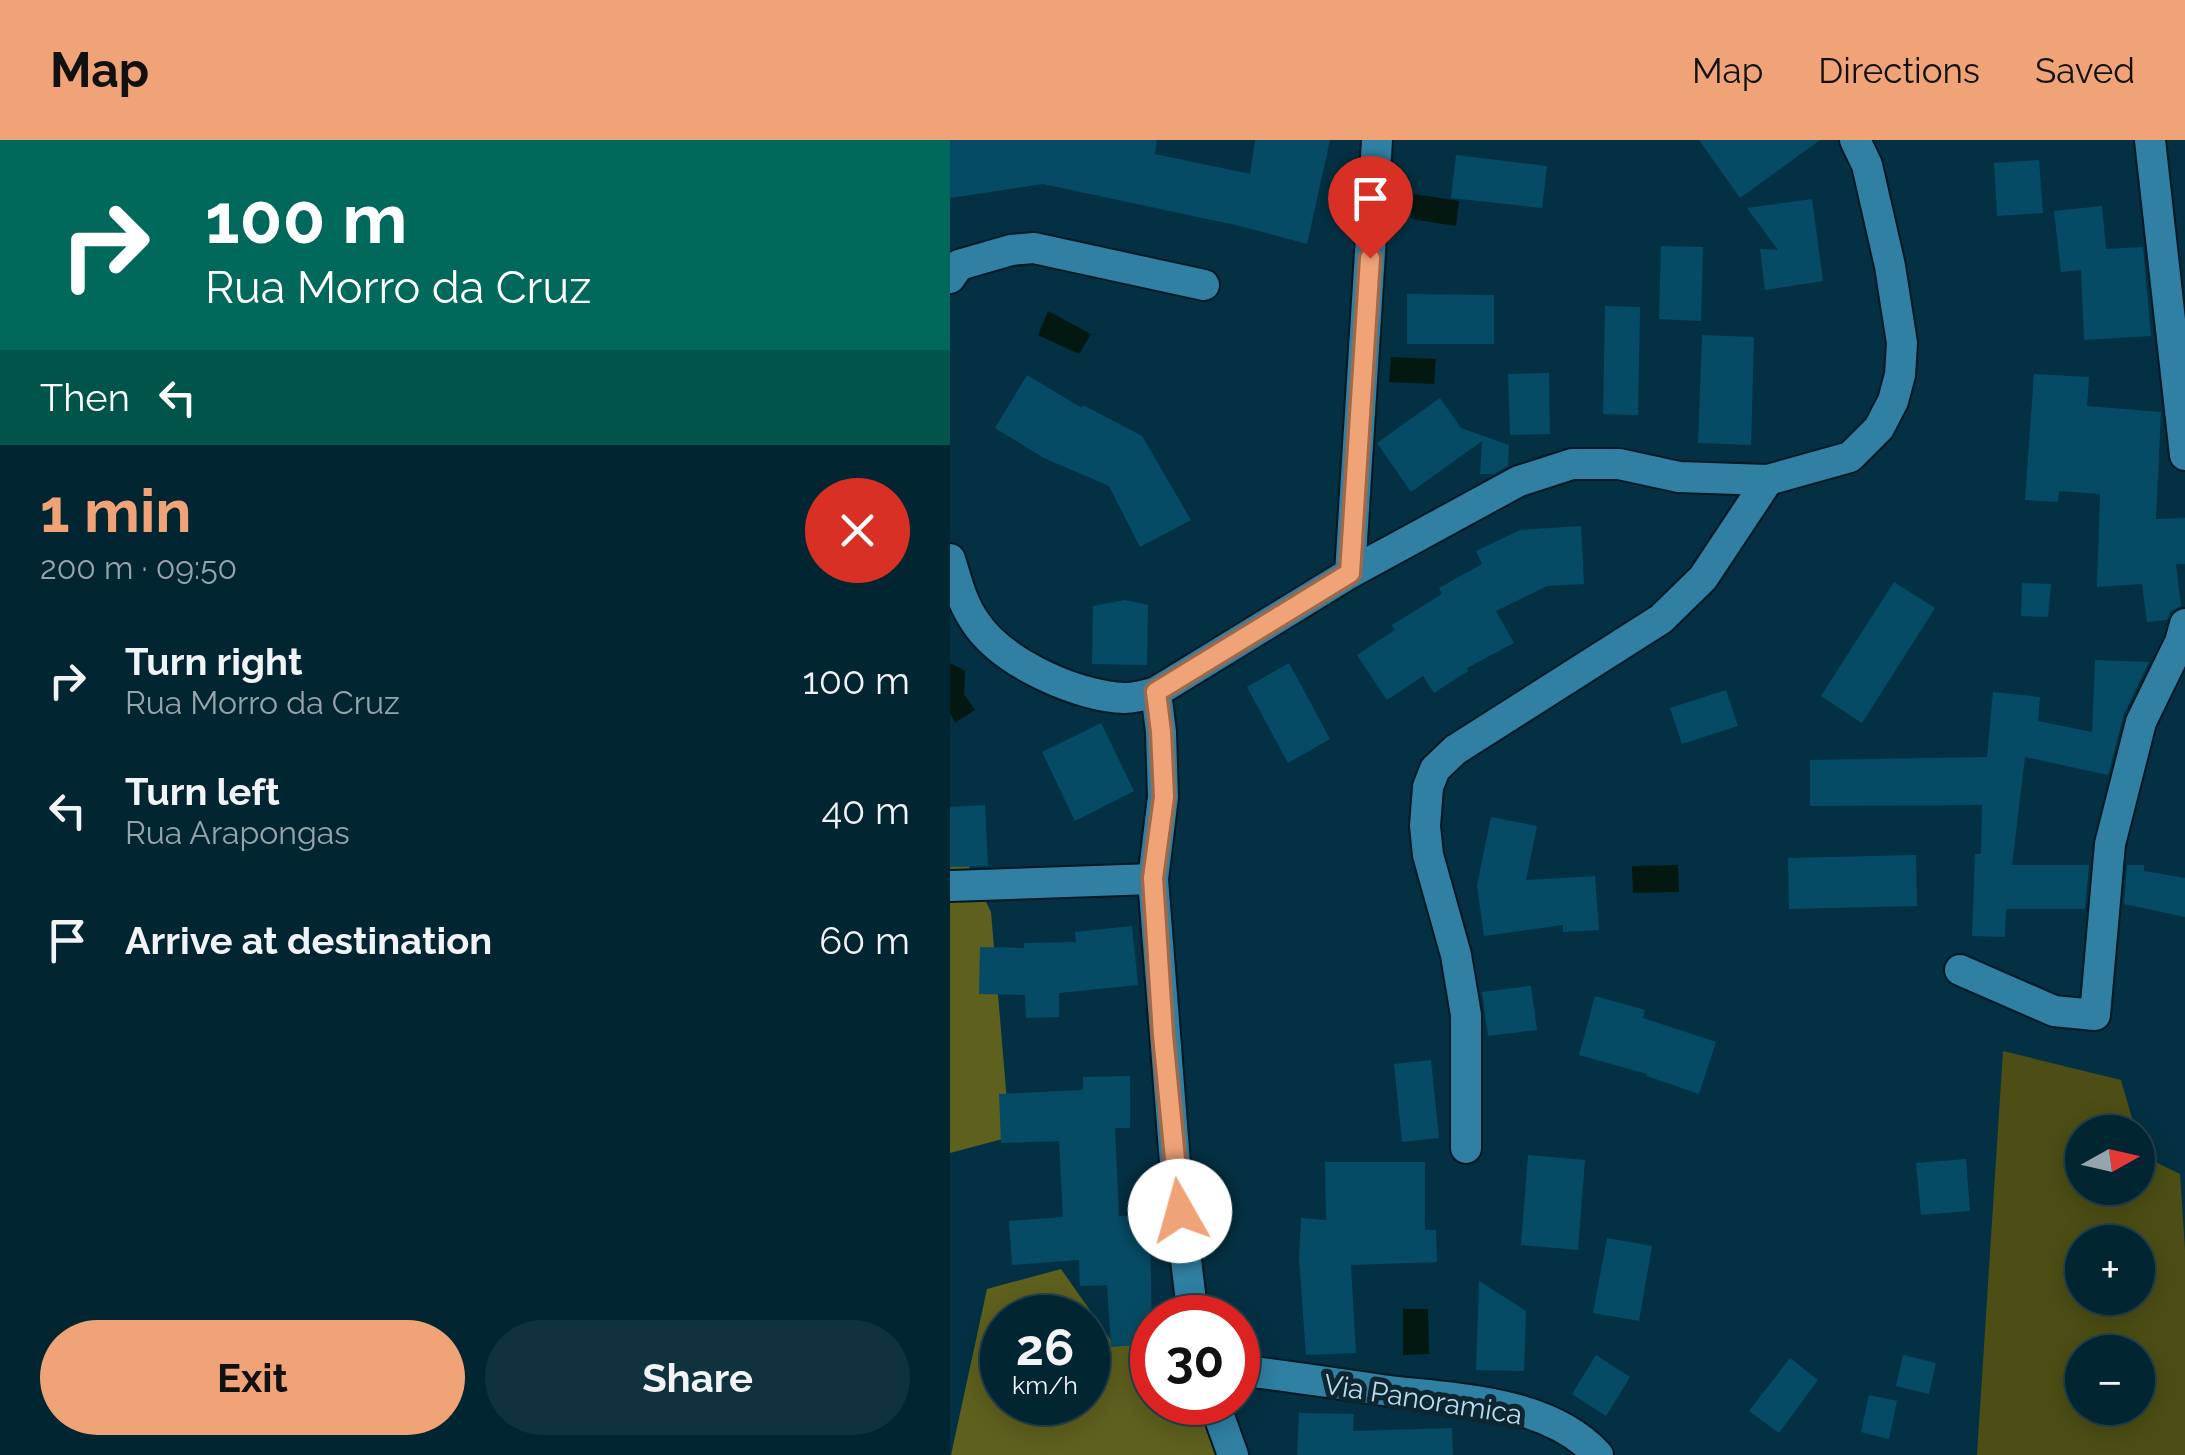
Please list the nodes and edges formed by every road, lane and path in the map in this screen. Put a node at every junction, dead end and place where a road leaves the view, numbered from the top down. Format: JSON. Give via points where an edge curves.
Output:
{"nodes":[{"id":1,"x":1377,"y":140,"type":"edge"},
{"id":2,"x":1855,"y":140,"type":"edge"},
{"id":3,"x":2150,"y":140,"type":"edge"},
{"id":4,"x":950,"y":278,"type":"edge"},
{"id":5,"x":1204,"y":285,"type":"dead end"},
{"id":6,"x":2185,"y":455,"type":"edge"},
{"id":7,"x":1768,"y":480,"type":"junction"},
{"id":8,"x":950,"y":558,"type":"edge"},
{"id":9,"x":1350,"y":573,"type":"junction"},
{"id":10,"x":2185,"y":624,"type":"edge"},
{"id":11,"x":1156,"y":692,"type":"junction"},
{"id":12,"x":1153,"y":878,"type":"junction"},
{"id":13,"x":950,"y":886,"type":"edge"},
{"id":14,"x":1960,"y":970,"type":"dead end"},
{"id":15,"x":1466,"y":1148,"type":"dead end"},
{"id":16,"x":1190,"y":1295,"type":"edge"},
{"id":17,"x":1260,"y":1373,"type":"edge"},
{"id":18,"x":1222,"y":1425,"type":"edge"},
{"id":19,"x":1559,"y":1441,"type":"edge"},
{"id":20,"x":1233,"y":1455,"type":"edge"},
{"id":21,"x":1598,"y":1455,"type":"edge"}],
"edges":[{"from":1,"to":9,"type":"street"},
{"from":2,"to":7,"type":"street","via":[[1890,266],[1900,375],[1879,428],[1850,456]]},
{"from":3,"to":6,"type":"street"},
{"from":4,"to":5,"type":"street","via":[[959,265],[1034,248]]},
{"from":7,"to":9,"type":"street","via":[[1572,464],[1520,481]]},
{"from":7,"to":15,"type":"street","via":[[1702,578],[1661,619],[1435,769],[1428,786],[1428,856],[1466,1014]]},
{"from":8,"to":11,"type":"street","via":[[978,626],[1008,654],[1058,683],[1100,696]]},
{"from":9,"to":11,"type":"street"},
{"from":10,"to":14,"type":"street","via":[[2141,722],[2110,844],[2095,1015],[2054,1012]]},
{"from":11,"to":12,"type":"street","via":[[1164,797]]},
{"from":12,"to":13,"type":"street"},
{"from":12,"to":16,"type":"street"},
{"from":17,"to":19,"type":"street","name":"Via Panoramica","via":[[1522,1412]]},
{"from":18,"to":20,"type":"street"},
{"from":19,"to":21,"type":"street","name":"Via Panoramica","via":[[1589,1445]]}]}
